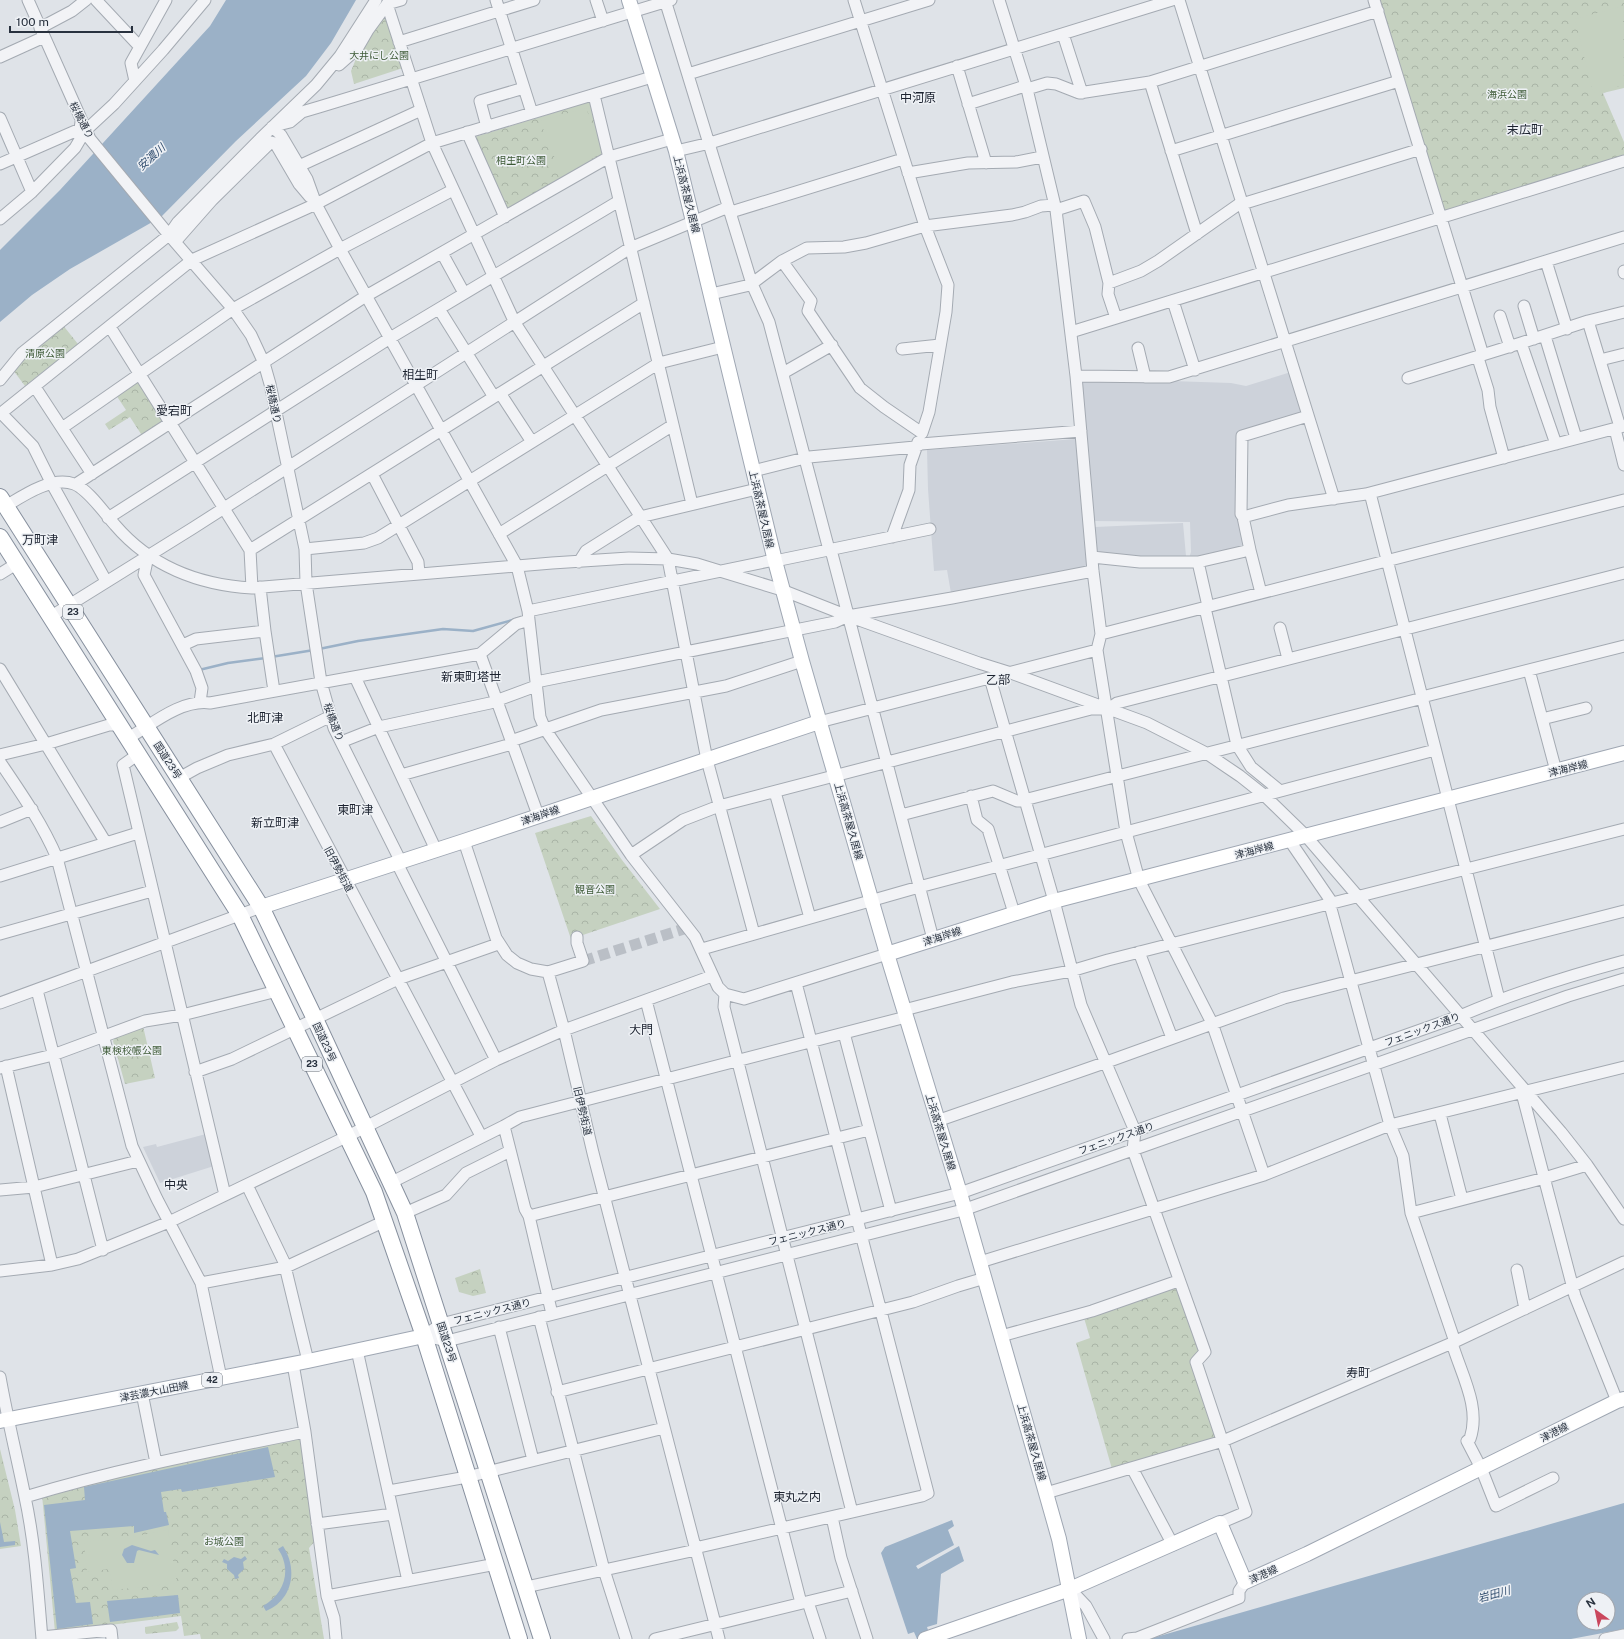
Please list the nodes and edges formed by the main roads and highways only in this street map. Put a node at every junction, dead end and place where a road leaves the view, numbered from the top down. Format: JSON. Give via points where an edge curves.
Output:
{"nodes":[{"id":1,"x":631,"y":6,"type":"edge"},
{"id":2,"x":3,"y":501,"type":"edge"},
{"id":3,"x":0,"y":537,"type":"edge"},
{"id":4,"x":819,"y":722,"type":"junction"},
{"id":5,"x":1624,"y":753,"type":"edge"},
{"id":6,"x":261,"y":907,"type":"junction"},
{"id":7,"x":887,"y":954,"type":"junction"},
{"id":8,"x":424,"y":1336,"type":"junction"},
{"id":9,"x":1620,"y":1400,"type":"edge"},
{"id":10,"x":3,"y":1420,"type":"edge"},
{"id":11,"x":1070,"y":1589,"type":"junction"},
{"id":12,"x":519,"y":1639,"type":"edge"},
{"id":13,"x":542,"y":1639,"type":"edge"},
{"id":14,"x":925,"y":1639,"type":"edge"},
{"id":15,"x":1079,"y":1639,"type":"edge"}],
"edges":[{"from":1,"to":4,"type":"main road","name":"上浜高茶屋久居線","via":[[674,145],[774,561]]},
{"from":2,"to":6,"type":"highway","name":"国道23号","number":"23"},
{"from":3,"to":8,"type":"highway","name":"国道23号","number":"23","via":[[240,915],[374,1192]]},
{"from":4,"to":6,"type":"main road","name":"津海岸線"},
{"from":4,"to":7,"type":"main road","name":"上浜高茶屋久居線"},
{"from":5,"to":7,"type":"main road","name":"津海岸線","via":[[1054,901]]},
{"from":6,"to":13,"type":"highway","name":"国道23号","number":"23","via":[[405,1213]]},
{"from":7,"to":11,"type":"main road","name":"上浜高茶屋久居線","via":[[985,1278],[1059,1539]]},
{"from":8,"to":10,"type":"main road","name":"津芸濃大山田線","number":"42"},
{"from":8,"to":12,"type":"highway","name":"国道23号","number":"23"},
{"from":9,"to":11,"type":"main road","name":"津港線","via":[[1245,1582],[1220,1523]]},
{"from":11,"to":14,"type":"main road"},
{"from":11,"to":15,"type":"main road","name":"上浜高茶屋久居線"}]}
